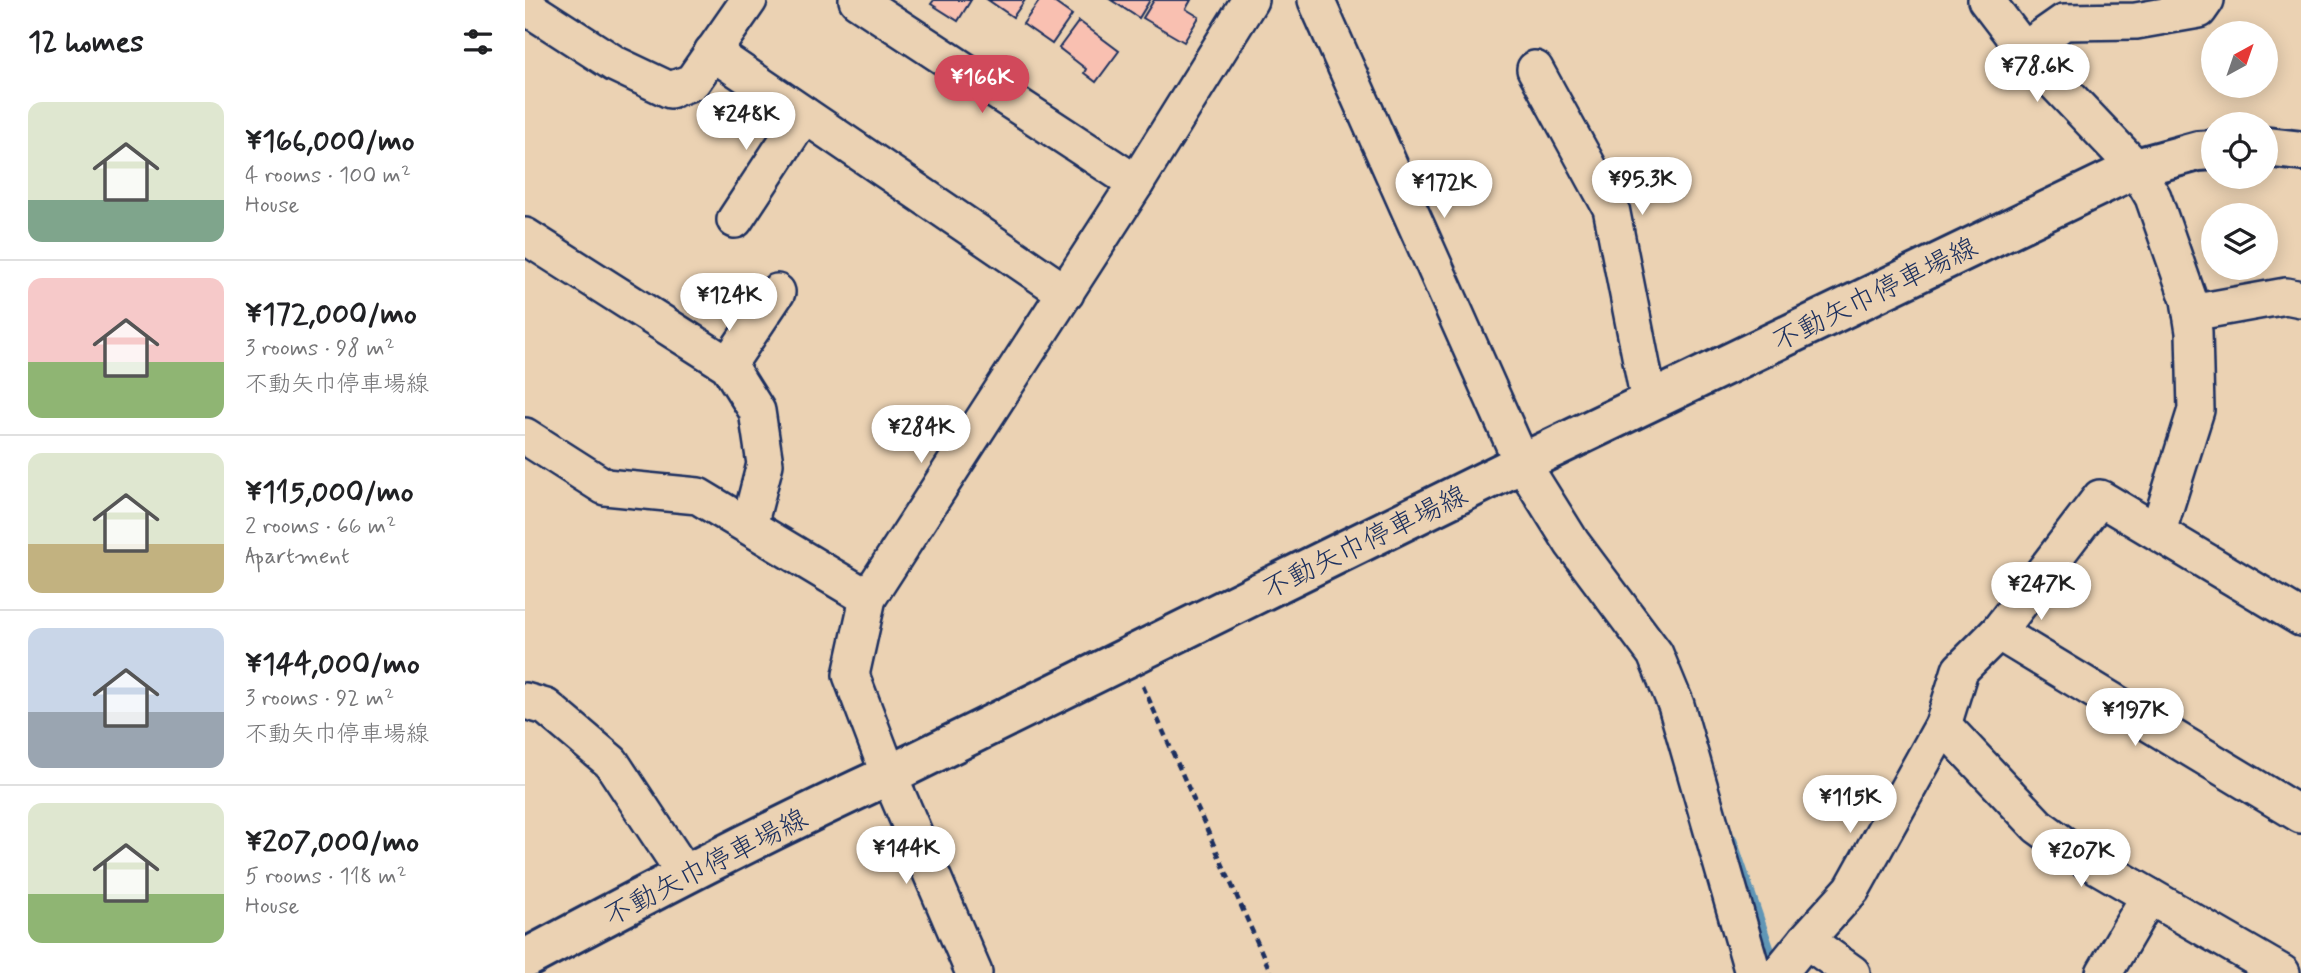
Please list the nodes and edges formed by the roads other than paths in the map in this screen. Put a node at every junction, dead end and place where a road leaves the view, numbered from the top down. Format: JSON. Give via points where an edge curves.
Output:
{"nodes":[{"id":1,"x":749,"y":0,"type":"edge"},
{"id":2,"x":857,"y":0,"type":"edge"},
{"id":3,"x":1316,"y":0,"type":"edge"},
{"id":4,"x":1986,"y":0,"type":"edge"},
{"id":5,"x":2206,"y":0,"type":"edge"},
{"id":6,"x":1242,"y":3,"type":"edge"},
{"id":7,"x":525,"y":6,"type":"edge"},
{"id":8,"x":2024,"y":50,"type":"junction"},
{"id":9,"x":712,"y":52,"type":"junction"},
{"id":10,"x":1535,"y":69,"type":"dead end"},
{"id":11,"x":804,"y":115,"type":"junction"},
{"id":12,"x":2278,"y":148,"type":"edge"},
{"id":13,"x":2201,"y":151,"type":"edge"},
{"id":14,"x":2301,"y":151,"type":"edge"},
{"id":15,"x":2136,"y":168,"type":"junction"},
{"id":16,"x":1136,"y":183,"type":"junction"},
{"id":17,"x":735,"y":220,"type":"dead end"},
{"id":18,"x":525,"y":236,"type":"edge"},
{"id":19,"x":777,"y":292,"type":"dead end"},
{"id":20,"x":1066,"y":293,"type":"junction"},
{"id":21,"x":2301,"y":299,"type":"edge"},
{"id":22,"x":2191,"y":313,"type":"junction"},
{"id":23,"x":728,"y":365,"type":"junction"},
{"id":24,"x":1649,"y":401,"type":"junction"},
{"id":25,"x":525,"y":436,"type":"edge"},
{"id":26,"x":1521,"y":463,"type":"junction"},
{"id":27,"x":749,"y":526,"type":"junction"},
{"id":28,"x":2158,"y":531,"type":"junction"},
{"id":29,"x":868,"y":598,"type":"junction"},
{"id":30,"x":2301,"y":618,"type":"edge"},
{"id":31,"x":1998,"y":632,"type":"junction"},
{"id":32,"x":525,"y":701,"type":"edge"},
{"id":33,"x":1943,"y":724,"type":"junction"},
{"id":34,"x":890,"y":775,"type":"junction"},
{"id":35,"x":2301,"y":815,"type":"edge"},
{"id":36,"x":685,"y":874,"type":"junction"},
{"id":37,"x":2149,"y":896,"type":"junction"},
{"id":38,"x":525,"y":959,"type":"edge"},
{"id":39,"x":1791,"y":959,"type":"edge"},
{"id":40,"x":965,"y":970,"type":"edge"},
{"id":41,"x":1753,"y":973,"type":"edge"},
{"id":42,"x":1852,"y":973,"type":"edge"},
{"id":43,"x":2104,"y":973,"type":"edge"},
{"id":44,"x":2281,"y":973,"type":"edge"}],
"edges":[{"from":1,"to":9,"type":"street"},
{"from":2,"to":16,"type":"street"},
{"from":3,"to":26,"type":"street"},
{"from":4,"to":8,"type":"street"},
{"from":5,"to":8,"type":"street","via":[[2199,10],[2136,21],[2064,22]]},
{"from":6,"to":16,"type":"street"},
{"from":7,"to":9,"type":"street","via":[[615,64],[670,90],[692,82]]},
{"from":8,"to":15,"type":"street"},
{"from":9,"to":11,"type":"street"},
{"from":10,"to":24,"type":"street","via":[[1611,208]]},
{"from":11,"to":17,"type":"street"},
{"from":11,"to":20,"type":"street"},
{"from":12,"to":14,"type":"main road"},
{"from":13,"to":15,"type":"main road","name":"不動矢巾停車場線"},
{"from":15,"to":22,"type":"street","via":[[2153,197]]},
{"from":15,"to":24,"type":"main road","name":"不動矢巾停車場線"},
{"from":16,"to":20,"type":"street"},
{"from":18,"to":23,"type":"street"},
{"from":19,"to":23,"type":"street"},
{"from":20,"to":29,"type":"street"},
{"from":21,"to":22,"type":"street","via":[[2286,296]]},
{"from":22,"to":28,"type":"street","via":[[2196,411]]},
{"from":23,"to":27,"type":"street","via":[[757,411],[765,464]]},
{"from":24,"to":26,"type":"main road","name":"不動矢巾停車場線"},
{"from":25,"to":27,"type":"street","via":[[605,487],[698,496]]},
{"from":26,"to":34,"type":"main road","name":"不動矢巾停車場線"},
{"from":26,"to":41,"type":"street","via":[[1572,543],[1655,654],[1676,705]]},
{"from":27,"to":29,"type":"street"},
{"from":28,"to":30,"type":"street"},
{"from":28,"to":31,"type":"street","via":[[2100,498]]},
{"from":29,"to":34,"type":"street","via":[[851,675]]},
{"from":31,"to":33,"type":"street","via":[[1960,670]]},
{"from":31,"to":35,"type":"street"},
{"from":32,"to":36,"type":"street","via":[[546,708],[611,762]]},
{"from":33,"to":37,"type":"street","via":[[2038,826]]},
{"from":33,"to":39,"type":"street","via":[[1852,888]]},
{"from":34,"to":36,"type":"main road","name":"不動矢巾停車場線"},
{"from":34,"to":40,"type":"street"},
{"from":36,"to":38,"type":"main road","name":"不動矢巾停車場線"},
{"from":37,"to":43,"type":"street"},
{"from":37,"to":44,"type":"street"},
{"from":39,"to":42,"type":"street"}]}
